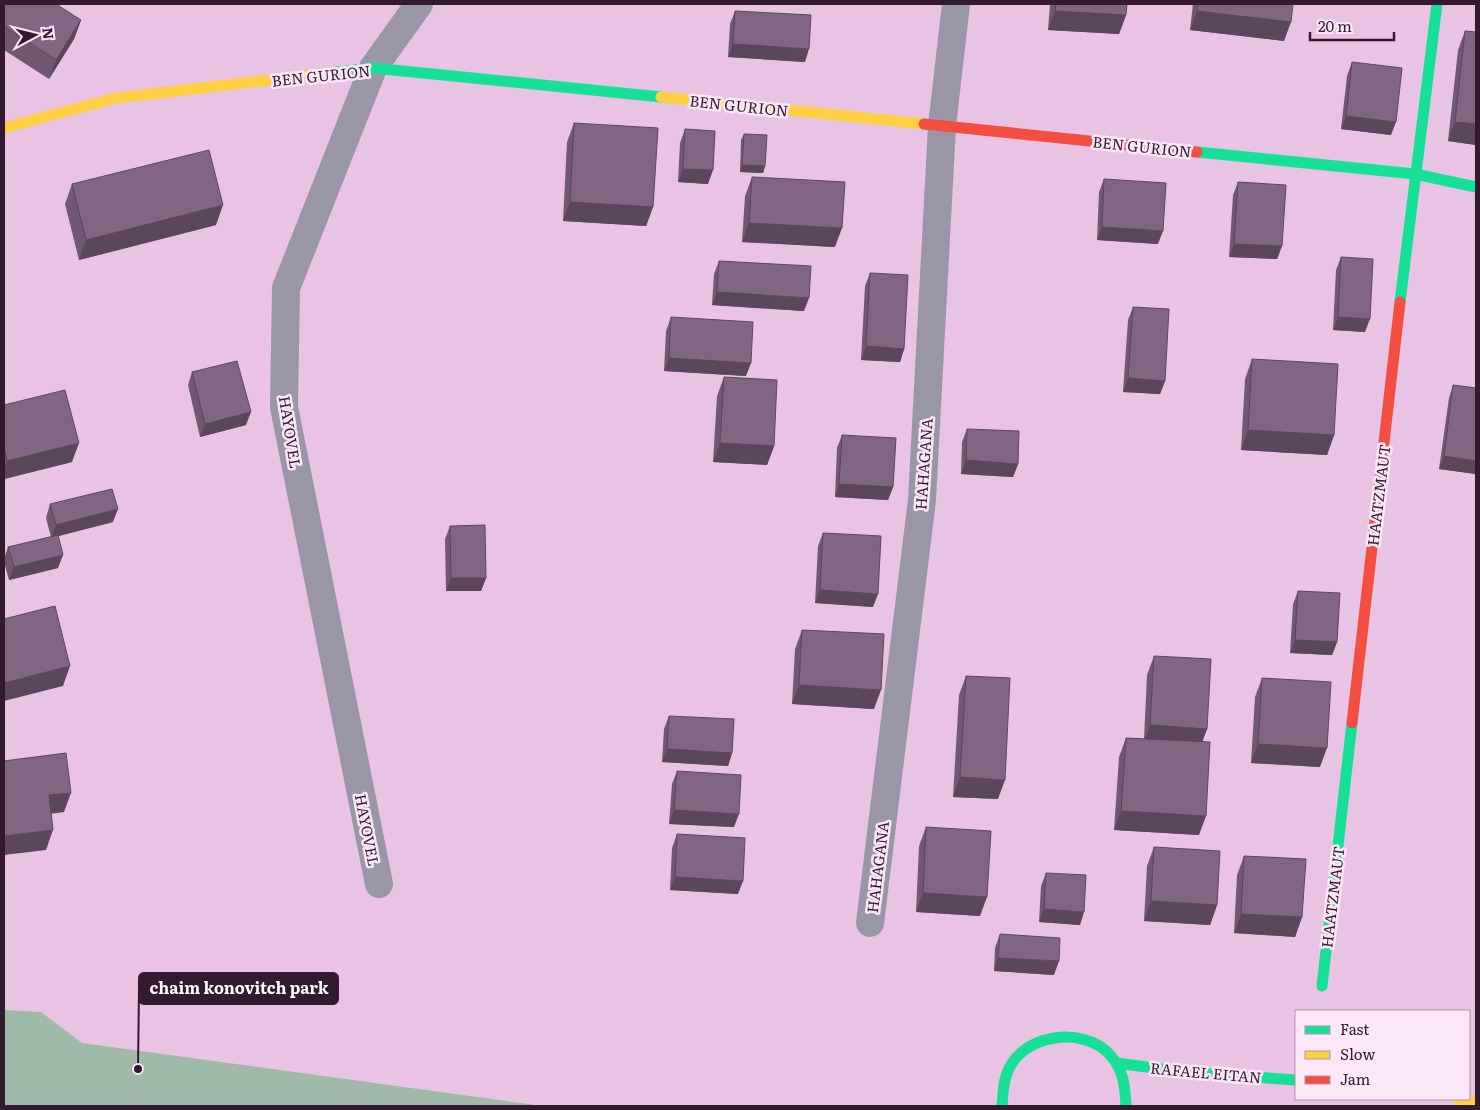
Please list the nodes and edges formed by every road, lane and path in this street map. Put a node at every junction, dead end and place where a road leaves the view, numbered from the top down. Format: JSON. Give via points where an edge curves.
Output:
{"nodes":[{"id":1,"x":419,"y":4,"type":"edge"},
{"id":2,"x":956,"y":4,"type":"edge"},
{"id":3,"x":1438,"y":4,"type":"edge"},
{"id":4,"x":374,"y":68,"type":"junction"},
{"id":5,"x":942,"y":126,"type":"junction"},
{"id":6,"x":4,"y":128,"type":"edge"},
{"id":7,"x":1415,"y":174,"type":"junction"},
{"id":8,"x":1476,"y":187,"type":"edge"},
{"id":9,"x":379,"y":884,"type":"dead end"},
{"id":10,"x":870,"y":923,"type":"dead end"},
{"id":11,"x":1322,"y":986,"type":"dead end"},
{"id":12,"x":1117,"y":1063,"type":"junction"},
{"id":13,"x":1295,"y":1080,"type":"edge"},
{"id":14,"x":1002,"y":1106,"type":"edge"},
{"id":15,"x":1126,"y":1106,"type":"edge"}],
"edges":[{"from":1,"to":4,"type":"street","name":"HAYOVEL"},
{"from":2,"to":5,"type":"street","name":"HAHAGANA"},
{"from":3,"to":7,"type":"street","name":"HAATZMAUT"},
{"from":4,"to":5,"type":"street","name":"BEN GURION"},
{"from":4,"to":6,"type":"street","name":"BEN GURION","via":[[116,98]]},
{"from":4,"to":9,"type":"street","name":"HAYOVEL","via":[[286,288],[284,407]]},
{"from":5,"to":7,"type":"street","name":"BEN GURION"},
{"from":5,"to":10,"type":"street","name":"HAHAGANA","via":[[922,500]]},
{"from":7,"to":8,"type":"street","name":"BEN GURION"},
{"from":7,"to":11,"type":"street","name":"HAATZMAUT"},
{"from":12,"to":13,"type":"street","name":"RAFAEL EITAN","via":[[1183,1072]]},
{"from":12,"to":14,"type":"street","via":[[1105,1049],[1089,1040],[1070,1035],[1050,1036],[1032,1043],[1006,1072],[1001,1091]]},
{"from":12,"to":15,"type":"street","via":[[1125,1080]]}]}
